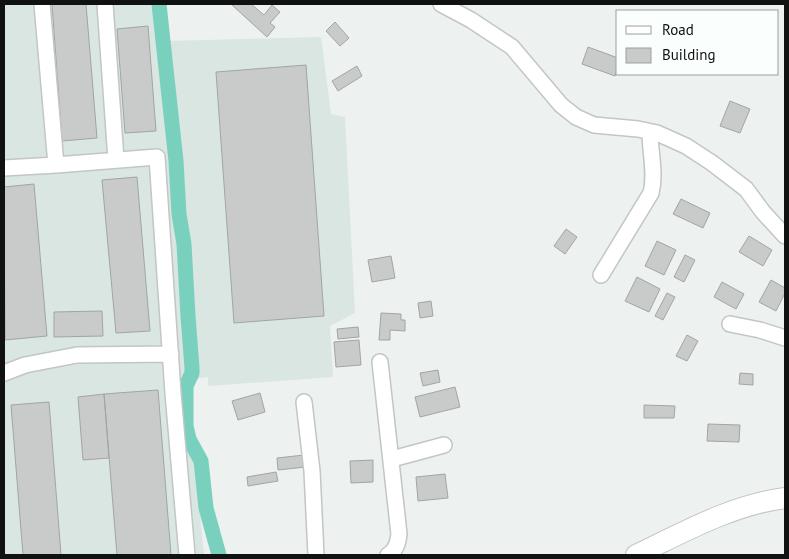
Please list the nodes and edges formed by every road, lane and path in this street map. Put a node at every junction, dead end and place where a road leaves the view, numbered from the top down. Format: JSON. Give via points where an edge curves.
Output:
{"nodes":[{"id":1,"x":42,"y":4,"type":"edge"},
{"id":2,"x":105,"y":4,"type":"edge"},
{"id":3,"x":441,"y":4,"type":"edge"},
{"id":4,"x":650,"y":132,"type":"junction"},
{"id":5,"x":116,"y":160,"type":"junction"},
{"id":6,"x":56,"y":165,"type":"junction"},
{"id":7,"x":4,"y":168,"type":"edge"},
{"id":8,"x":785,"y":236,"type":"edge"},
{"id":9,"x":601,"y":275,"type":"dead end"},
{"id":10,"x":730,"y":324,"type":"dead end"},
{"id":11,"x":785,"y":338,"type":"edge"},
{"id":12,"x":171,"y":354,"type":"junction"},
{"id":13,"x":380,"y":362,"type":"dead end"},
{"id":14,"x":4,"y":373,"type":"edge"},
{"id":15,"x":304,"y":402,"type":"dead end"},
{"id":16,"x":444,"y":445,"type":"dead end"},
{"id":17,"x":392,"y":459,"type":"junction"},
{"id":18,"x":785,"y":498,"type":"edge"},
{"id":19,"x":187,"y":555,"type":"edge"},
{"id":20,"x":316,"y":555,"type":"edge"},
{"id":21,"x":388,"y":555,"type":"edge"},
{"id":22,"x":636,"y":555,"type":"edge"}],
"edges":[{"from":1,"to":6,"type":"street"},
{"from":2,"to":5,"type":"street"},
{"from":3,"to":4,"type":"street","via":[[512,47],[561,105],[576,117],[594,125]]},
{"from":4,"to":8,"type":"street","via":[[686,146],[746,189]]},
{"from":4,"to":9,"type":"street","via":[[654,182],[651,194]]},
{"from":5,"to":6,"type":"street"},
{"from":5,"to":12,"type":"street","via":[[157,157]]},
{"from":6,"to":7,"type":"street"},
{"from":10,"to":11,"type":"street"},
{"from":12,"to":14,"type":"street","via":[[77,355],[25,365]]},
{"from":12,"to":19,"type":"street"},
{"from":13,"to":17,"type":"street"},
{"from":15,"to":20,"type":"street","via":[[312,471]]},
{"from":16,"to":17,"type":"street"},
{"from":17,"to":21,"type":"street","via":[[398,542]]},
{"from":18,"to":22,"type":"main road","via":[[754,504],[712,519]]}]}
